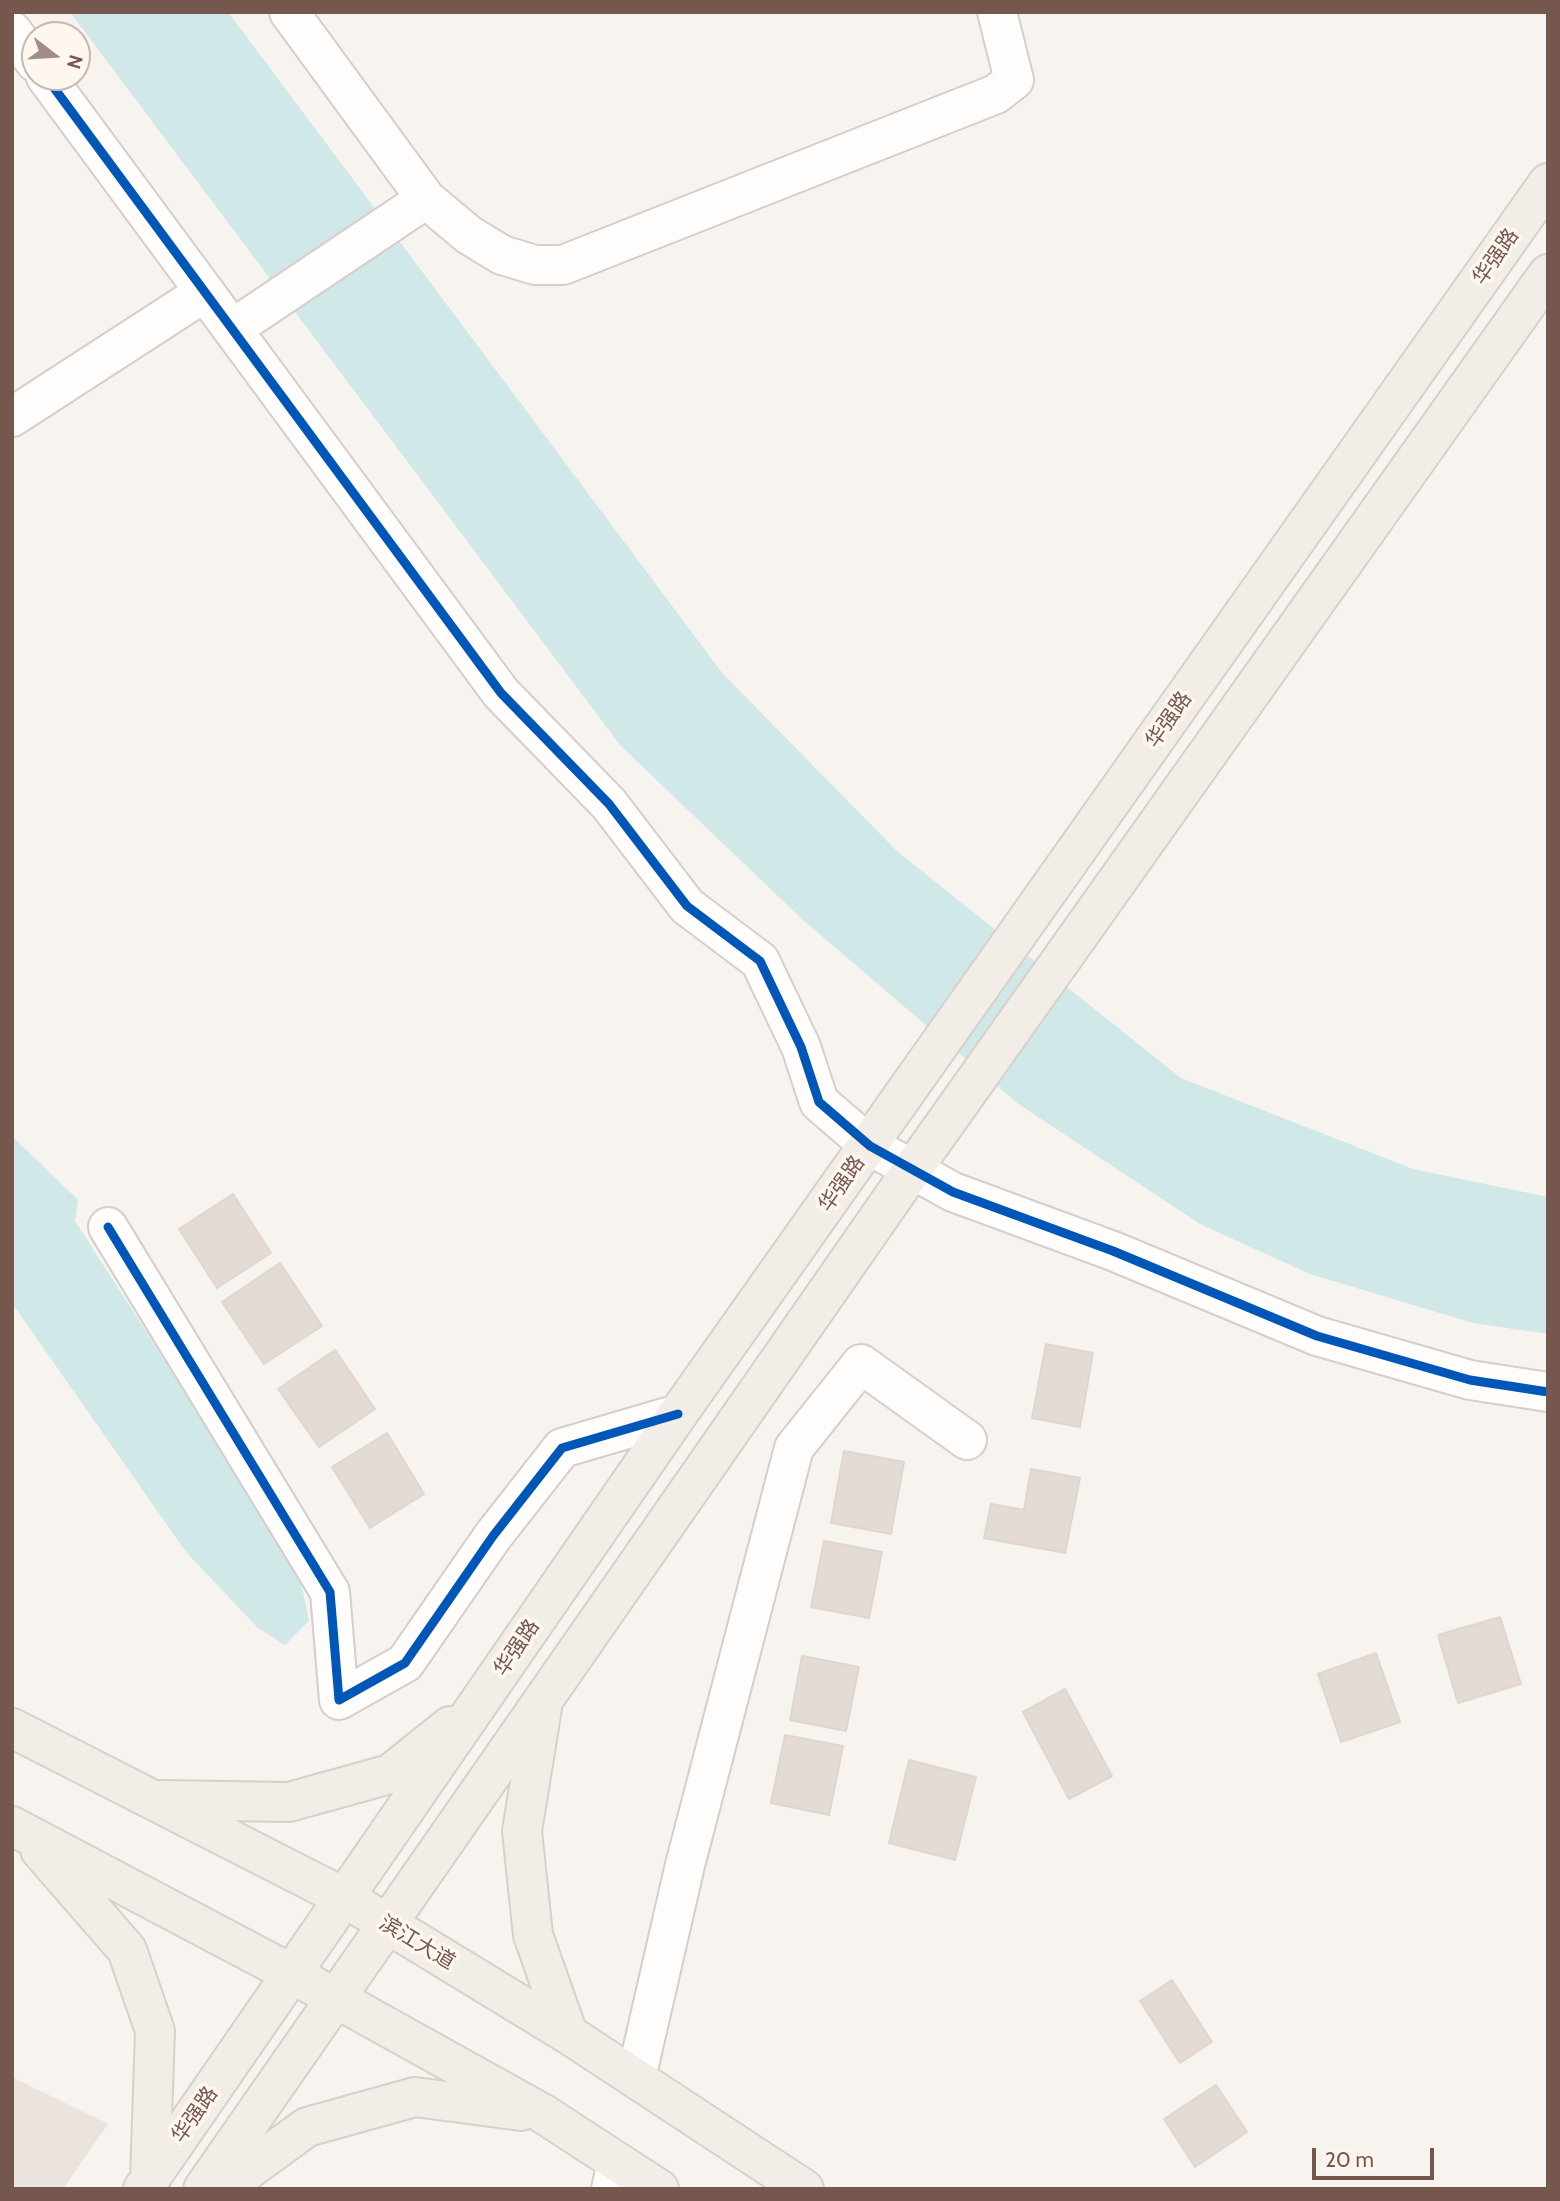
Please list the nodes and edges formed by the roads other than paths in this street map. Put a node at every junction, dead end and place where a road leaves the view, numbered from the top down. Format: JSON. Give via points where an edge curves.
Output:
{"nodes":[{"id":1,"x":289,"y":12,"type":"edge"},
{"id":2,"x":997,"y":12,"type":"edge"},
{"id":3,"x":56,"y":91,"type":"edge"},
{"id":4,"x":1548,"y":183,"type":"edge"},
{"id":5,"x":426,"y":199,"type":"junction"},
{"id":6,"x":1548,"y":274,"type":"edge"},
{"id":7,"x":205,"y":292,"type":"junction"},
{"id":8,"x":232,"y":329,"type":"junction"},
{"id":9,"x":12,"y":417,"type":"edge"},
{"id":10,"x":870,"y":1146,"type":"junction"},
{"id":11,"x":912,"y":1170,"type":"junction"},
{"id":12,"x":108,"y":1227,"type":"dead end"},
{"id":13,"x":1548,"y":1392,"type":"edge"},
{"id":14,"x":678,"y":1414,"type":"junction"},
{"id":15,"x":967,"y":1440,"type":"dead end"},
{"id":16,"x":543,"y":1700,"type":"junction"},
{"id":17,"x":482,"y":1701,"type":"junction"},
{"id":18,"x":12,"y":1728,"type":"edge"},
{"id":19,"x":152,"y":1799,"type":"junction"},
{"id":20,"x":18,"y":1829,"type":"edge"},
{"id":21,"x":345,"y":1898,"type":"junction"},
{"id":22,"x":387,"y":1924,"type":"junction"},
{"id":23,"x":292,"y":1974,"type":"junction"},
{"id":24,"x":336,"y":1998,"type":"junction"},
{"id":25,"x":568,"y":2034,"type":"junction"},
{"id":26,"x":636,"y":2078,"type":"junction"},
{"id":27,"x":542,"y":2113,"type":"junction"},
{"id":28,"x":614,"y":2175,"type":"edge"},
{"id":29,"x":146,"y":2184,"type":"edge"},
{"id":30,"x":203,"y":2189,"type":"edge"},
{"id":31,"x":222,"y":2189,"type":"edge"},
{"id":32,"x":659,"y":2189,"type":"edge"},
{"id":33,"x":804,"y":2189,"type":"edge"}],
"edges":[{"from":1,"to":5,"type":"street"},
{"from":2,"to":5,"type":"street","via":[[1014,79],[996,94],[563,265],[535,265],[502,255],[469,236]]},
{"from":3,"to":7,"type":"street"},
{"from":4,"to":10,"type":"main road","name":"华强路"},
{"from":5,"to":8,"type":"street"},
{"from":6,"to":11,"type":"main road"},
{"from":7,"to":8,"type":"street"},
{"from":7,"to":9,"type":"street"},
{"from":8,"to":10,"type":"street","via":[[501,693],[609,804],[687,906],[760,961],[802,1046],[819,1102]]},
{"from":10,"to":11,"type":"street"},
{"from":10,"to":14,"type":"main road","name":"华强路"},
{"from":11,"to":13,"type":"street","via":[[953,1192],[1113,1251],[1317,1336],[1470,1380]]},
{"from":11,"to":16,"type":"main road"},
{"from":12,"to":14,"type":"street","via":[[330,1592],[339,1700],[405,1663],[493,1536],[562,1448]]},
{"from":14,"to":17,"type":"main road","name":"华强路"},
{"from":15,"to":26,"type":"street","via":[[861,1364],[794,1448],[685,1865]]},
{"from":16,"to":22,"type":"main road"},
{"from":16,"to":25,"type":"main road","via":[[522,1831],[533,1936]]},
{"from":17,"to":19,"type":"main road","via":[[390,1774],[289,1802]]},
{"from":17,"to":21,"type":"main road","name":"华强路"},
{"from":18,"to":19,"type":"main road","name":"滨江大道"},
{"from":19,"to":21,"type":"main road","name":"滨江大道"},
{"from":20,"to":23,"type":"main road"},
{"from":20,"to":29,"type":"main road","via":[[127,1950],[155,2031]]},
{"from":21,"to":22,"type":"main road","name":"滨江大道"},
{"from":21,"to":23,"type":"main road","name":"华强路"},
{"from":22,"to":24,"type":"main road"},
{"from":22,"to":25,"type":"main road","name":"滨江大道"},
{"from":23,"to":24,"type":"main road"},
{"from":23,"to":29,"type":"main road","name":"华强路"},
{"from":24,"to":27,"type":"main road"},
{"from":24,"to":30,"type":"main road"},
{"from":25,"to":26,"type":"main road","name":"滨江大道"},
{"from":26,"to":33,"type":"main road","name":"滨江大道"},
{"from":27,"to":28,"type":"main road"},
{"from":27,"to":31,"type":"main road","via":[[415,2098],[307,2127]]},
{"from":28,"to":32,"type":"main road"}]}
